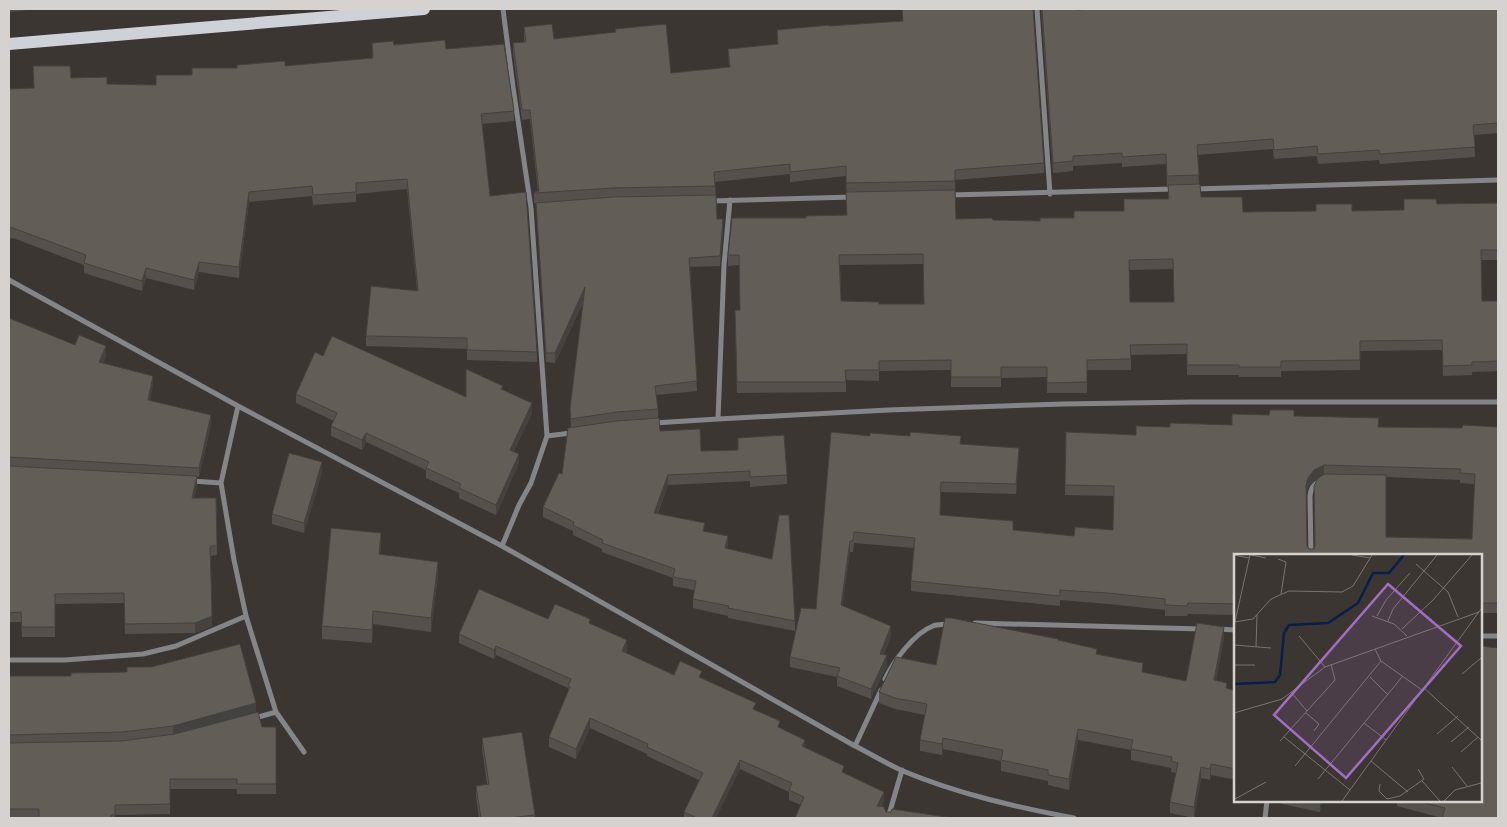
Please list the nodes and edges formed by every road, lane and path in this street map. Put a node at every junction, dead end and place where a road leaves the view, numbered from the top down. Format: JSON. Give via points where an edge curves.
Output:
{"nodes":[{"id":1,"x":424,"y":9,"type":"edge"},
{"id":2,"x":503,"y":9,"type":"edge"},
{"id":3,"x":1037,"y":9,"type":"edge"},
{"id":4,"x":9,"y":44,"type":"edge"},
{"id":5,"x":1498,"y":180,"type":"edge"},
{"id":6,"x":1176,"y":189,"type":"edge"},
{"id":7,"x":1186,"y":189,"type":"edge"},
{"id":8,"x":1050,"y":194,"type":"junction"},
{"id":9,"x":945,"y":196,"type":"edge"},
{"id":10,"x":858,"y":197,"type":"edge"},
{"id":11,"x":730,"y":200,"type":"junction"},
{"id":12,"x":700,"y":201,"type":"edge"},
{"id":13,"x":540,"y":207,"type":"edge"},
{"id":14,"x":531,"y":208,"type":"junction"},
{"id":15,"x":9,"y":280,"type":"edge"},
{"id":16,"x":1498,"y":402,"type":"edge"},
{"id":17,"x":238,"y":406,"type":"junction"},
{"id":18,"x":718,"y":419,"type":"junction"},
{"id":19,"x":645,"y":424,"type":"edge"},
{"id":20,"x":574,"y":433,"type":"edge"},
{"id":21,"x":547,"y":436,"type":"junction"},
{"id":22,"x":182,"y":480,"type":"edge"},
{"id":23,"x":1324,"y":480,"type":"edge"},
{"id":24,"x":221,"y":483,"type":"junction"},
{"id":25,"x":502,"y":546,"type":"junction"},
{"id":26,"x":1311,"y":554,"type":"edge"},
{"id":27,"x":246,"y":616,"type":"junction"},
{"id":28,"x":970,"y":623,"type":"edge"},
{"id":29,"x":951,"y":624,"type":"edge"},
{"id":30,"x":1234,"y":630,"type":"edge"},
{"id":31,"x":1482,"y":636,"type":"edge"},
{"id":32,"x":1498,"y":636,"type":"edge"},
{"id":33,"x":9,"y":660,"type":"edge"},
{"id":34,"x":276,"y":712,"type":"junction"},
{"id":35,"x":248,"y":720,"type":"edge"},
{"id":36,"x":855,"y":746,"type":"junction"},
{"id":37,"x":304,"y":752,"type":"dead end"},
{"id":38,"x":902,"y":770,"type":"junction"},
{"id":39,"x":1267,"y":802,"type":"edge"},
{"id":40,"x":888,"y":818,"type":"edge"},
{"id":41,"x":1074,"y":818,"type":"edge"},
{"id":42,"x":1265,"y":818,"type":"edge"}],
"edges":[{"from":1,"to":4,"type":"main road"},
{"from":2,"to":14,"type":"street"},
{"from":3,"to":8,"type":"street"},
{"from":5,"to":7,"type":"street"},
{"from":6,"to":8,"type":"street"},
{"from":8,"to":9,"type":"street"},
{"from":10,"to":11,"type":"street"},
{"from":11,"to":12,"type":"street"},
{"from":11,"to":18,"type":"street"},
{"from":13,"to":14,"type":"street"},
{"from":14,"to":21,"type":"street"},
{"from":15,"to":17,"type":"street"},
{"from":16,"to":18,"type":"street","via":[[1192,402],[888,410]]},
{"from":17,"to":24,"type":"street"},
{"from":17,"to":25,"type":"street"},
{"from":18,"to":19,"type":"street"},
{"from":20,"to":21,"type":"street"},
{"from":21,"to":25,"type":"street","via":[[531,483]]},
{"from":22,"to":24,"type":"street"},
{"from":23,"to":26,"type":"street","via":[[1311,489]]},
{"from":24,"to":27,"type":"street"},
{"from":25,"to":36,"type":"street"},
{"from":27,"to":33,"type":"street","via":[[176,646],[143,654],[65,660]]},
{"from":27,"to":34,"type":"street"},
{"from":28,"to":30,"type":"street"},
{"from":29,"to":36,"type":"street","via":[[933,626],[903,651],[890,670]]},
{"from":31,"to":32,"type":"street"},
{"from":34,"to":35,"type":"street"},
{"from":34,"to":37,"type":"street"},
{"from":36,"to":38,"type":"street"},
{"from":38,"to":40,"type":"street"},
{"from":38,"to":41,"type":"street","via":[[1005,804]]},
{"from":39,"to":42,"type":"street"}]}
